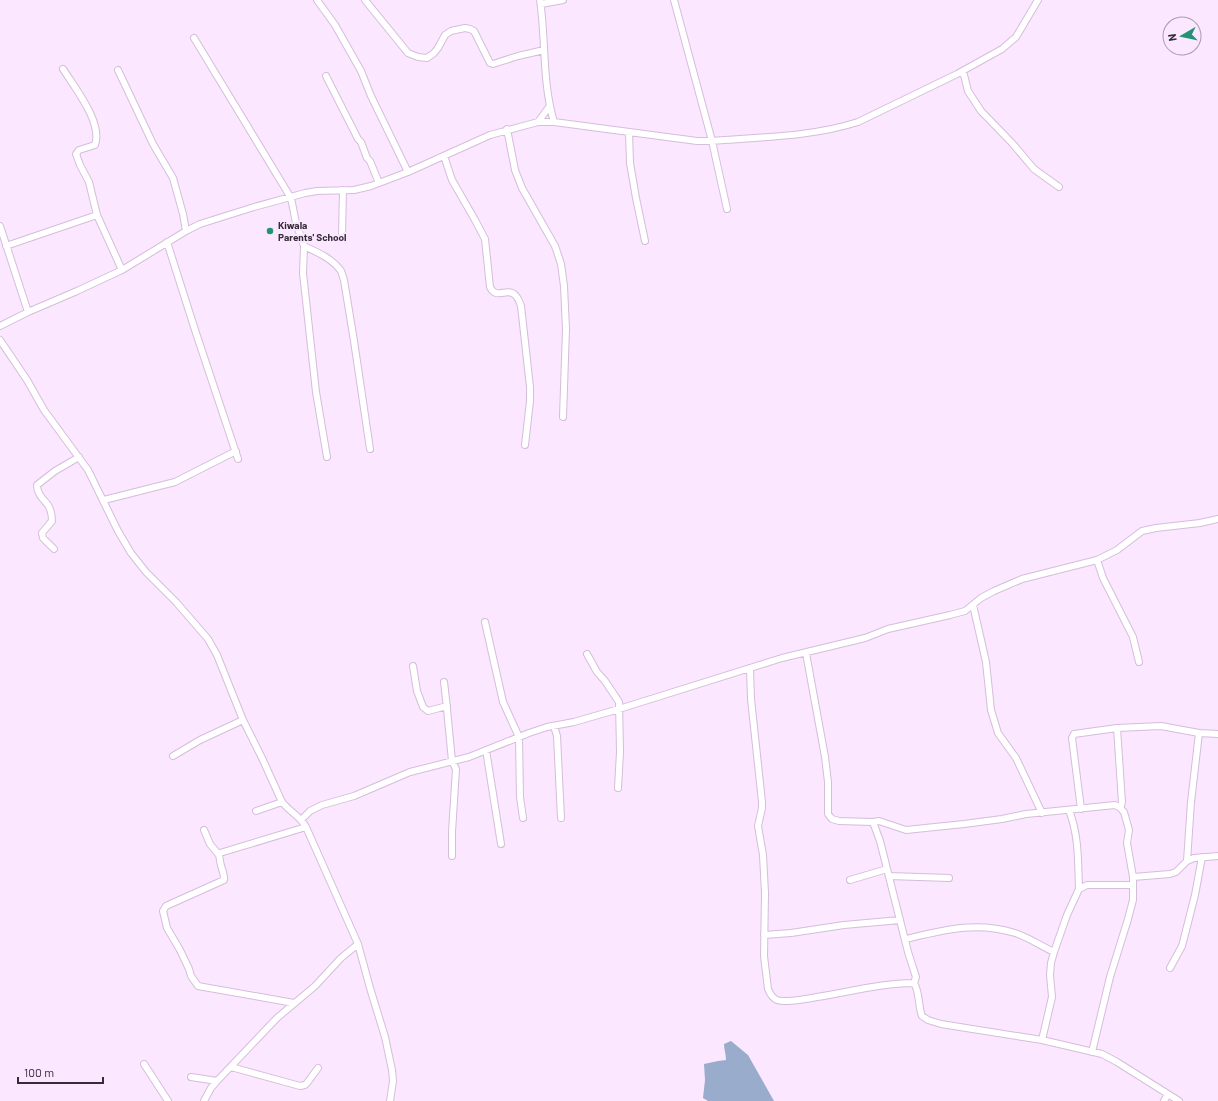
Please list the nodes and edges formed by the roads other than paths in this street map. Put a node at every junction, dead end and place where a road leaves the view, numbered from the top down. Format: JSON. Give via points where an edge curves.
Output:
{"nodes":[{"id":1,"x":317,"y":0,"type":"edge"},
{"id":2,"x":364,"y":0,"type":"edge"},
{"id":3,"x":563,"y":0,"type":"edge"},
{"id":4,"x":674,"y":0,"type":"edge"},
{"id":5,"x":1038,"y":0,"type":"edge"},
{"id":6,"x":541,"y":2,"type":"edge"},
{"id":7,"x":194,"y":38,"type":"dead end"},
{"id":8,"x":544,"y":50,"type":"junction"},
{"id":9,"x":63,"y":69,"type":"dead end"},
{"id":10,"x":118,"y":70,"type":"dead end"},
{"id":11,"x":963,"y":71,"type":"junction"},
{"id":12,"x":326,"y":76,"type":"dead end"},
{"id":13,"x":549,"y":107,"type":"junction"},
{"id":14,"x":538,"y":122,"type":"junction"},
{"id":15,"x":554,"y":122,"type":"junction"},
{"id":16,"x":507,"y":129,"type":"junction"},
{"id":17,"x":629,"y":132,"type":"junction"},
{"id":18,"x":712,"y":141,"type":"junction"},
{"id":19,"x":444,"y":156,"type":"junction"},
{"id":20,"x":408,"y":172,"type":"junction"},
{"id":21,"x":379,"y":183,"type":"junction"},
{"id":22,"x":1060,"y":188,"type":"dead end"},
{"id":23,"x":343,"y":190,"type":"junction"},
{"id":24,"x":291,"y":198,"type":"junction"},
{"id":25,"x":727,"y":209,"type":"dead end"},
{"id":26,"x":97,"y":215,"type":"junction"},
{"id":27,"x":0,"y":226,"type":"edge"},
{"id":28,"x":186,"y":231,"type":"junction"},
{"id":29,"x":342,"y":236,"type":"dead end"},
{"id":30,"x":645,"y":241,"type":"dead end"},
{"id":31,"x":167,"y":242,"type":"junction"},
{"id":32,"x":6,"y":246,"type":"junction"},
{"id":33,"x":304,"y":246,"type":"junction"},
{"id":34,"x":122,"y":270,"type":"junction"},
{"id":35,"x":28,"y":312,"type":"junction"},
{"id":36,"x":0,"y":326,"type":"edge"},
{"id":37,"x":0,"y":340,"type":"edge"},
{"id":38,"x":563,"y":417,"type":"dead end"},
{"id":39,"x":525,"y":445,"type":"dead end"},
{"id":40,"x":370,"y":449,"type":"dead end"},
{"id":41,"x":236,"y":451,"type":"junction"},
{"id":42,"x":79,"y":456,"type":"junction"},
{"id":43,"x":327,"y":457,"type":"dead end"},
{"id":44,"x":238,"y":459,"type":"dead end"},
{"id":45,"x":104,"y":500,"type":"junction"},
{"id":46,"x":1218,"y":519,"type":"edge"},
{"id":47,"x":54,"y":550,"type":"dead end"},
{"id":48,"x":1097,"y":560,"type":"junction"},
{"id":49,"x":973,"y":605,"type":"junction"},
{"id":50,"x":485,"y":622,"type":"dead end"},
{"id":51,"x":806,"y":653,"type":"junction"},
{"id":52,"x":587,"y":654,"type":"dead end"},
{"id":53,"x":1139,"y":662,"type":"dead end"},
{"id":54,"x":414,"y":666,"type":"dead end"},
{"id":55,"x":750,"y":668,"type":"junction"},
{"id":56,"x":444,"y":682,"type":"dead end"},
{"id":57,"x":447,"y":706,"type":"junction"},
{"id":58,"x":619,"y":709,"type":"junction"},
{"id":59,"x":243,"y":720,"type":"junction"},
{"id":60,"x":554,"y":726,"type":"junction"},
{"id":61,"x":1117,"y":728,"type":"junction"},
{"id":62,"x":1199,"y":733,"type":"junction"},
{"id":63,"x":1218,"y":734,"type":"edge"},
{"id":64,"x":519,"y":737,"type":"junction"},
{"id":65,"x":486,"y":750,"type":"junction"},
{"id":66,"x":173,"y":756,"type":"dead end"},
{"id":67,"x":452,"y":761,"type":"junction"},
{"id":68,"x":618,"y":788,"type":"dead end"},
{"id":69,"x":282,"y":802,"type":"junction"},
{"id":70,"x":1119,"y":807,"type":"junction"},
{"id":71,"x":1081,"y":809,"type":"junction"},
{"id":72,"x":1069,"y":810,"type":"junction"},
{"id":73,"x":256,"y":812,"type":"dead end"},
{"id":74,"x":1042,"y":813,"type":"junction"},
{"id":75,"x":523,"y":818,"type":"dead end"},
{"id":76,"x":561,"y":818,"type":"dead end"},
{"id":77,"x":302,"y":819,"type":"junction"},
{"id":78,"x":873,"y":822,"type":"junction"},
{"id":79,"x":306,"y":827,"type":"junction"},
{"id":80,"x":204,"y":830,"type":"dead end"},
{"id":81,"x":501,"y":844,"type":"dead end"},
{"id":82,"x":219,"y":855,"type":"junction"},
{"id":83,"x":452,"y":856,"type":"dead end"},
{"id":84,"x":1218,"y":856,"type":"edge"},
{"id":85,"x":1202,"y":857,"type":"junction"},
{"id":86,"x":1187,"y":861,"type":"junction"},
{"id":87,"x":888,"y":872,"type":"junction"},
{"id":88,"x":1133,"y":877,"type":"junction"},
{"id":89,"x":949,"y":878,"type":"dead end"},
{"id":90,"x":850,"y":880,"type":"dead end"},
{"id":91,"x":1134,"y":885,"type":"junction"},
{"id":92,"x":1079,"y":889,"type":"junction"},
{"id":93,"x":900,"y":920,"type":"junction"},
{"id":94,"x":764,"y":935,"type":"junction"},
{"id":95,"x":906,"y":938,"type":"junction"},
{"id":96,"x":358,"y":944,"type":"junction"},
{"id":97,"x":1054,"y":952,"type":"junction"},
{"id":98,"x":1170,"y":968,"type":"dead end"},
{"id":99,"x":914,"y":983,"type":"junction"},
{"id":100,"x":294,"y":1003,"type":"junction"},
{"id":101,"x":1042,"y":1040,"type":"junction"},
{"id":102,"x":1092,"y":1052,"type":"junction"},
{"id":103,"x":144,"y":1064,"type":"dead end"},
{"id":104,"x":231,"y":1067,"type":"junction"},
{"id":105,"x":318,"y":1068,"type":"dead end"},
{"id":106,"x":191,"y":1077,"type":"dead end"},
{"id":107,"x":217,"y":1081,"type":"junction"},
{"id":108,"x":1168,"y":1094,"type":"junction"},
{"id":109,"x":168,"y":1101,"type":"edge"},
{"id":110,"x":204,"y":1101,"type":"edge"},
{"id":111,"x":390,"y":1101,"type":"edge"},
{"id":112,"x":1164,"y":1101,"type":"edge"},
{"id":113,"x":1179,"y":1101,"type":"edge"}],
"edges":[{"from":1,"to":20,"type":"street","via":[[335,25],[361,71]]},
{"from":2,"to":8,"type":"street","via":[[408,53],[418,57],[427,58],[434,53],[446,35],[464,28],[474,31],[490,63],[493,64]]},
{"from":3,"to":6,"type":"street"},
{"from":4,"to":18,"type":"street"},
{"from":5,"to":11,"type":"street","via":[[1016,37],[1002,49]]},
{"from":6,"to":8,"type":"street"},
{"from":7,"to":24,"type":"street"},
{"from":8,"to":13,"type":"street"},
{"from":9,"to":26,"type":"street","via":[[92,115],[96,132],[95,145],[79,150],[76,154],[89,182]]},
{"from":10,"to":28,"type":"street","via":[[153,144],[173,178]]},
{"from":11,"to":18,"type":"street","via":[[858,122],[842,127],[812,133]]},
{"from":11,"to":22,"type":"street","via":[[968,91],[981,111],[1034,169]]},
{"from":12,"to":21,"type":"street","via":[[361,142]]},
{"from":13,"to":14,"type":"street"},
{"from":13,"to":15,"type":"street"},
{"from":14,"to":15,"type":"street"},
{"from":14,"to":16,"type":"street"},
{"from":15,"to":17,"type":"street"},
{"from":16,"to":19,"type":"street"},
{"from":16,"to":38,"type":"street","via":[[515,170],[522,188],[556,246],[561,264],[566,329]]},
{"from":17,"to":18,"type":"street"},
{"from":17,"to":30,"type":"street","via":[[630,163]]},
{"from":18,"to":25,"type":"street"},
{"from":19,"to":20,"type":"street"},
{"from":19,"to":39,"type":"street","via":[[452,180],[485,239],[491,290],[497,293],[514,293],[521,306],[530,387]]},
{"from":20,"to":21,"type":"street"},
{"from":21,"to":23,"type":"street","via":[[354,190]]},
{"from":23,"to":24,"type":"street","via":[[317,191]]},
{"from":23,"to":29,"type":"street"},
{"from":24,"to":28,"type":"street","via":[[215,219]]},
{"from":24,"to":33,"type":"street"},
{"from":26,"to":32,"type":"street"},
{"from":26,"to":34,"type":"street"},
{"from":27,"to":32,"type":"street"},
{"from":28,"to":31,"type":"street"},
{"from":31,"to":34,"type":"street"},
{"from":31,"to":41,"type":"street"},
{"from":32,"to":35,"type":"street"},
{"from":33,"to":40,"type":"street","via":[[317,251],[332,262],[341,271],[344,280]]},
{"from":33,"to":43,"type":"street","via":[[303,273],[316,392]]},
{"from":34,"to":35,"type":"street"},
{"from":35,"to":36,"type":"street"},
{"from":37,"to":42,"type":"street","via":[[44,410]]},
{"from":41,"to":44,"type":"street"},
{"from":41,"to":45,"type":"street","via":[[175,482]]},
{"from":42,"to":45,"type":"street"},
{"from":42,"to":47,"type":"street","via":[[55,471],[37,488],[52,514],[52,521],[42,533],[43,538]]},
{"from":45,"to":59,"type":"street","via":[[131,554],[208,639]]},
{"from":46,"to":48,"type":"street","via":[[1142,531],[1117,550]]},
{"from":48,"to":49,"type":"street","via":[[1022,579],[994,591]]},
{"from":48,"to":53,"type":"street","via":[[1103,578],[1133,637]]},
{"from":49,"to":51,"type":"street","via":[[950,615],[888,629],[865,638]]},
{"from":49,"to":74,"type":"street","via":[[986,662],[991,710],[998,733],[1016,758]]},
{"from":50,"to":64,"type":"street","via":[[503,702]]},
{"from":51,"to":55,"type":"street"},
{"from":51,"to":78,"type":"street","via":[[826,757],[828,814],[832,819],[839,821]]},
{"from":52,"to":58,"type":"street","via":[[619,702]]},
{"from":54,"to":57,"type":"street","via":[[423,707],[428,711]]},
{"from":55,"to":58,"type":"street"},
{"from":55,"to":94,"type":"street","via":[[762,802],[758,826],[763,855]]},
{"from":56,"to":57,"type":"street"},
{"from":57,"to":67,"type":"street"},
{"from":58,"to":60,"type":"street"},
{"from":58,"to":68,"type":"street"},
{"from":59,"to":66,"type":"street"},
{"from":59,"to":69,"type":"street"},
{"from":60,"to":64,"type":"street"},
{"from":60,"to":76,"type":"street","via":[[557,736]]},
{"from":61,"to":62,"type":"street","via":[[1161,726]]},
{"from":61,"to":70,"type":"street","via":[[1122,802]]},
{"from":61,"to":71,"type":"street","via":[[1074,734],[1072,738]]},
{"from":62,"to":63,"type":"street"},
{"from":62,"to":86,"type":"street"},
{"from":64,"to":65,"type":"street"},
{"from":64,"to":75,"type":"street"},
{"from":65,"to":67,"type":"street"},
{"from":65,"to":81,"type":"street"},
{"from":67,"to":77,"type":"street","via":[[410,772],[354,796],[322,805]]},
{"from":67,"to":83,"type":"street","via":[[456,769]]},
{"from":69,"to":73,"type":"street"},
{"from":69,"to":77,"type":"street"},
{"from":70,"to":71,"type":"street","via":[[1115,805]]},
{"from":70,"to":88,"type":"street","via":[[1124,812],[1129,830],[1127,843]]},
{"from":71,"to":72,"type":"street"},
{"from":72,"to":74,"type":"street"},
{"from":72,"to":92,"type":"street","via":[[1078,846]]},
{"from":74,"to":78,"type":"street","via":[[906,830],[879,821]]},
{"from":77,"to":79,"type":"street"},
{"from":78,"to":87,"type":"street"},
{"from":79,"to":82,"type":"street"},
{"from":79,"to":96,"type":"street"},
{"from":80,"to":82,"type":"street","via":[[210,844]]},
{"from":82,"to":100,"type":"street","via":[[224,880],[166,906],[163,912],[166,928],[198,986]]},
{"from":84,"to":85,"type":"street"},
{"from":85,"to":86,"type":"street"},
{"from":85,"to":98,"type":"street","via":[[1182,946]]},
{"from":86,"to":88,"type":"street","via":[[1176,872],[1170,874]]},
{"from":87,"to":89,"type":"street"},
{"from":87,"to":90,"type":"street"},
{"from":87,"to":93,"type":"street"},
{"from":88,"to":91,"type":"street"},
{"from":91,"to":92,"type":"street","via":[[1088,885]]},
{"from":91,"to":102,"type":"street","via":[[1132,906],[1110,977]]},
{"from":92,"to":97,"type":"street"},
{"from":93,"to":94,"type":"street"},
{"from":93,"to":95,"type":"street"},
{"from":94,"to":99,"type":"street","via":[[768,989],[772,997],[778,1000],[804,1000],[886,985]]},
{"from":95,"to":97,"type":"street","via":[[954,928],[980,927],[1016,934]]},
{"from":95,"to":99,"type":"street","via":[[916,977]]},
{"from":96,"to":100,"type":"street"},
{"from":96,"to":111,"type":"street","via":[[392,1070]]},
{"from":97,"to":101,"type":"street","via":[[1050,975],[1052,997]]},
{"from":99,"to":101,"type":"street","via":[[918,989],[921,1014],[928,1020]]},
{"from":100,"to":104,"type":"street"},
{"from":101,"to":102,"type":"street"},
{"from":102,"to":108,"type":"street","via":[[1117,1062]]},
{"from":103,"to":109,"type":"street"},
{"from":104,"to":105,"type":"street","via":[[300,1086],[307,1083]]},
{"from":104,"to":107,"type":"street"},
{"from":106,"to":107,"type":"street"},
{"from":107,"to":110,"type":"street"},
{"from":108,"to":112,"type":"street"},
{"from":108,"to":113,"type":"street"}]}
